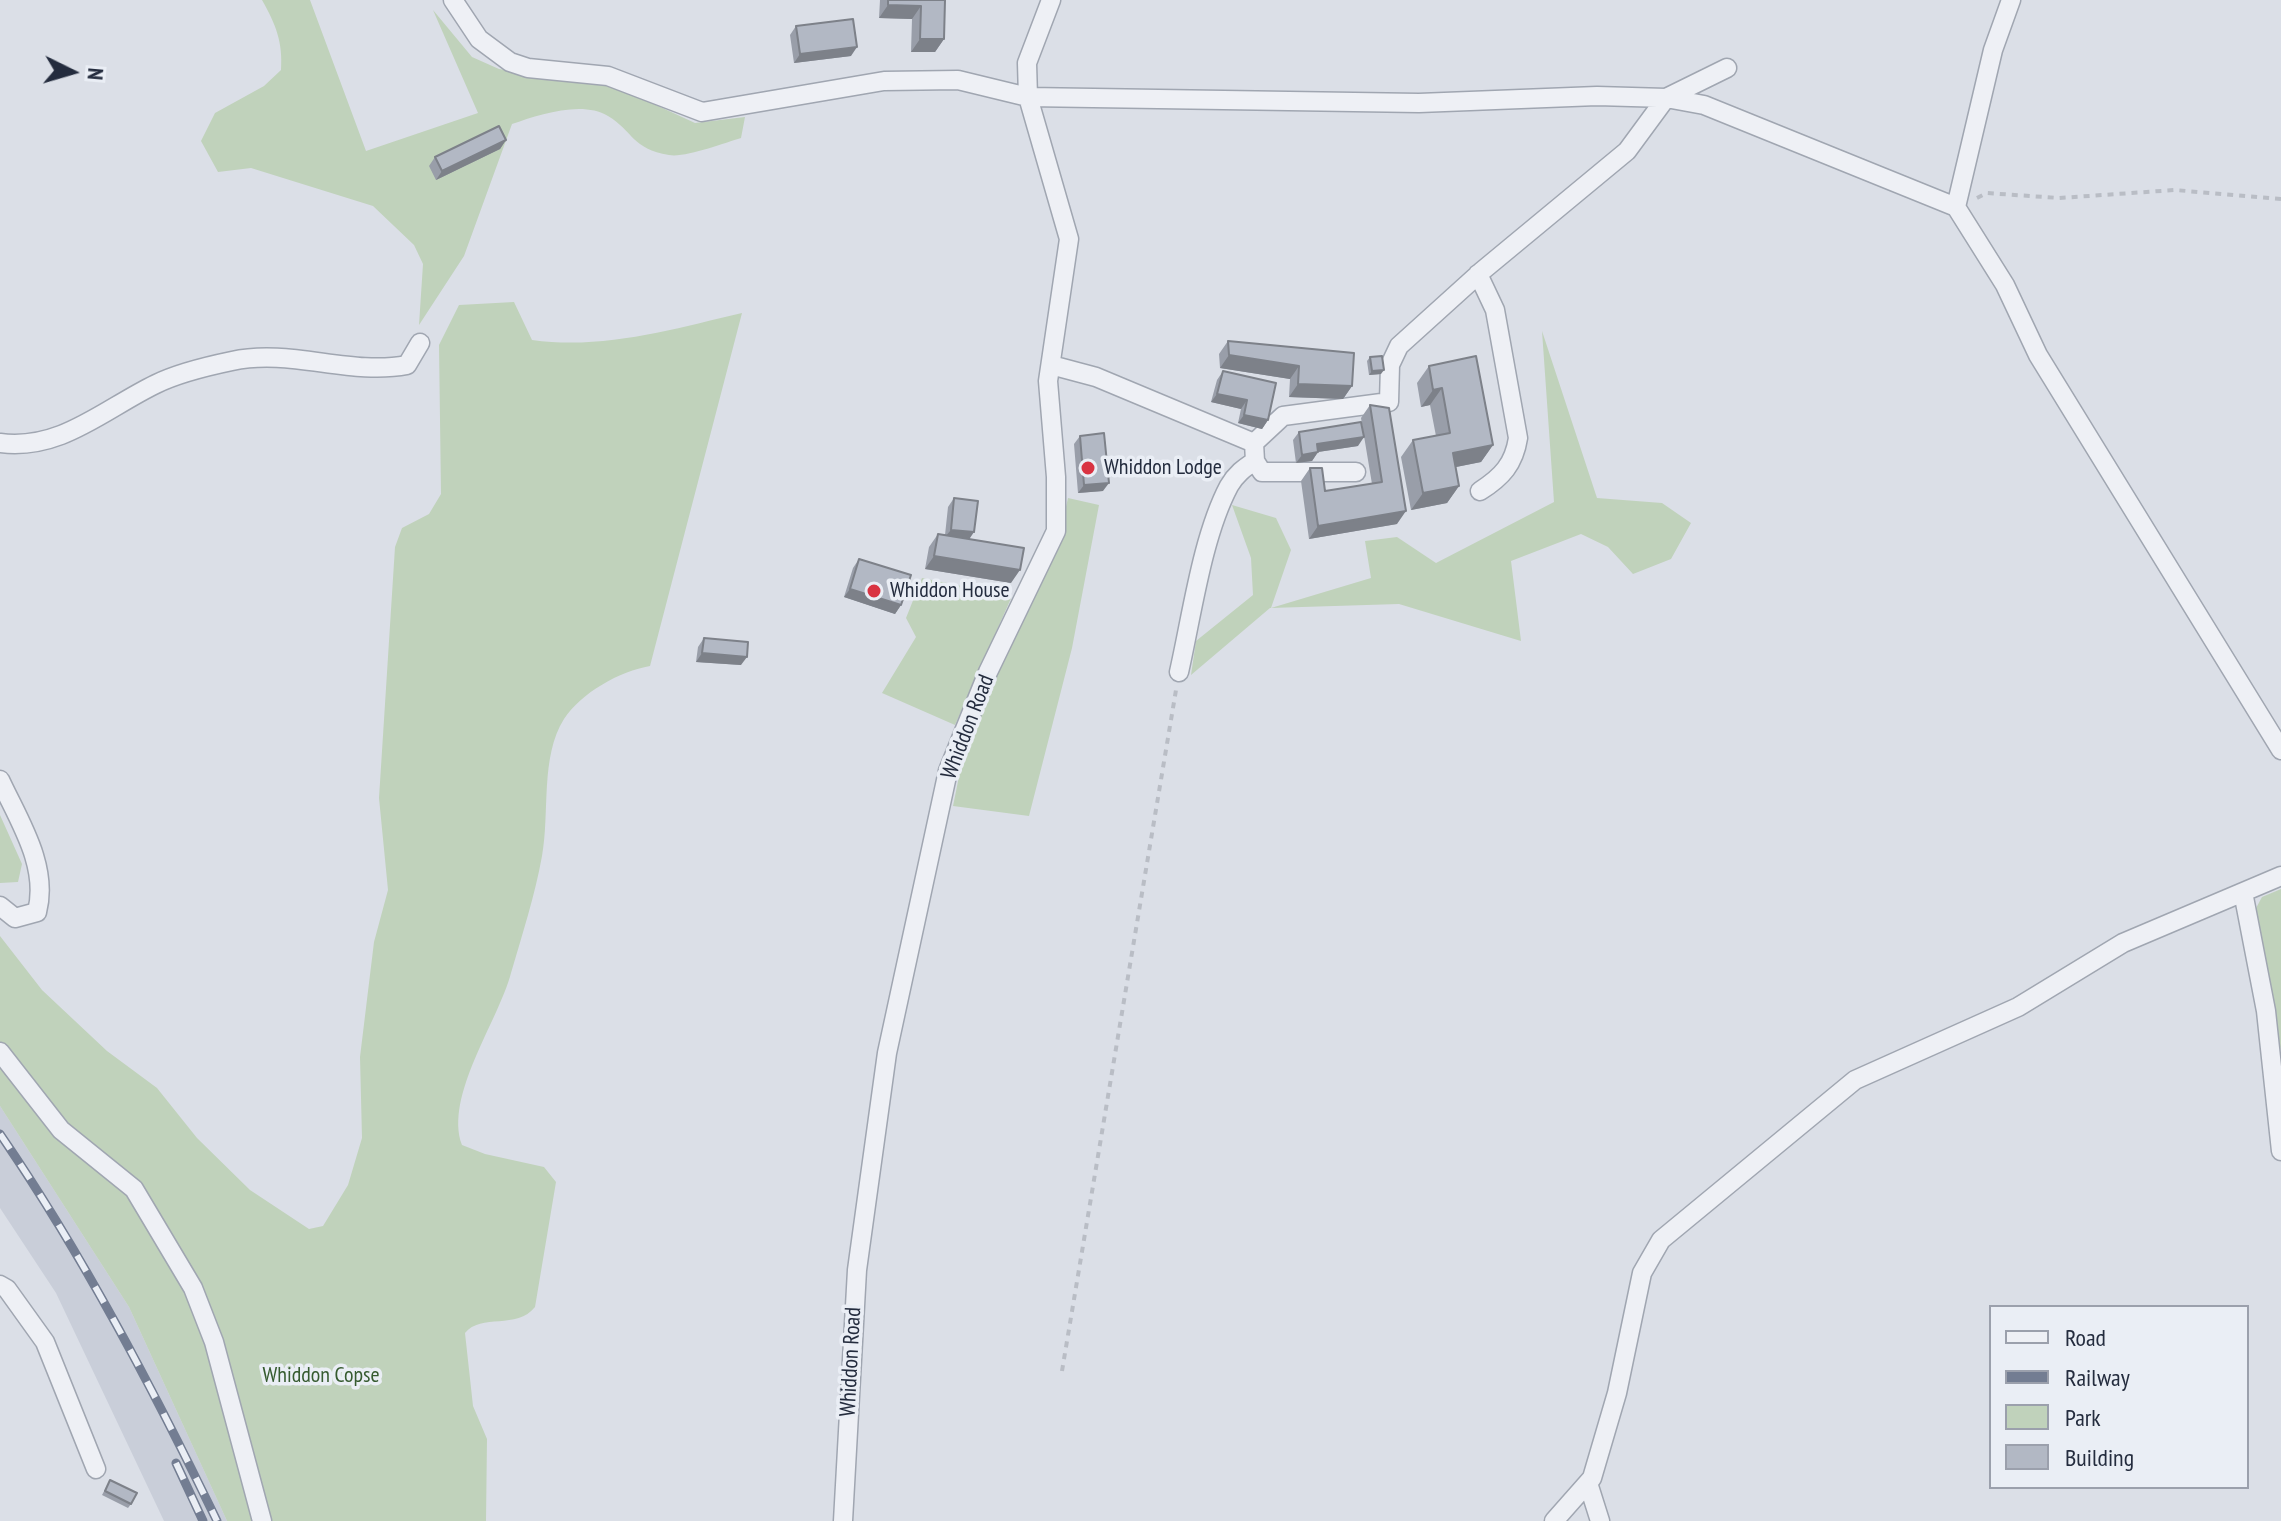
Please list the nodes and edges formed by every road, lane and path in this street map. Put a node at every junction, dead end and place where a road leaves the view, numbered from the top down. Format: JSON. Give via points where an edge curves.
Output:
{"nodes":[{"id":1,"x":453,"y":0,"type":"edge"},
{"id":2,"x":1051,"y":0,"type":"edge"},
{"id":3,"x":2011,"y":0,"type":"edge"},
{"id":4,"x":1727,"y":68,"type":"dead end"},
{"id":5,"x":1028,"y":97,"type":"junction"},
{"id":6,"x":1666,"y":98,"type":"junction"},
{"id":7,"x":2281,"y":199,"type":"edge"},
{"id":8,"x":1956,"y":207,"type":"junction"},
{"id":9,"x":1478,"y":274,"type":"junction"},
{"id":10,"x":420,"y":343,"type":"dead end"},
{"id":11,"x":1051,"y":365,"type":"junction"},
{"id":12,"x":0,"y":443,"type":"edge"},
{"id":13,"x":1255,"y":452,"type":"junction"},
{"id":14,"x":1356,"y":472,"type":"dead end"},
{"id":15,"x":1480,"y":491,"type":"dead end"},
{"id":16,"x":1179,"y":672,"type":"joint"},
{"id":17,"x":2281,"y":750,"type":"edge"},
{"id":18,"x":0,"y":780,"type":"edge"},
{"id":19,"x":2281,"y":876,"type":"edge"},
{"id":20,"x":2243,"y":892,"type":"junction"},
{"id":21,"x":0,"y":906,"type":"edge"},
{"id":22,"x":0,"y":1052,"type":"edge"},
{"id":23,"x":2281,"y":1151,"type":"edge"},
{"id":24,"x":0,"y":1285,"type":"edge"},
{"id":25,"x":1062,"y":1371,"type":"dead end"},
{"id":26,"x":96,"y":1469,"type":"dead end"},
{"id":27,"x":1588,"y":1483,"type":"junction"},
{"id":28,"x":262,"y":1521,"type":"edge"},
{"id":29,"x":843,"y":1521,"type":"edge"},
{"id":30,"x":1554,"y":1521,"type":"edge"},
{"id":31,"x":1600,"y":1521,"type":"edge"}],
"edges":[{"from":1,"to":5,"type":"street","via":[[479,39],[510,62],[608,76],[702,112],[884,81],[958,80]]},
{"from":2,"to":5,"type":"street","name":"Whiddon Road","via":[[1027,63]]},
{"from":3,"to":8,"type":"street","via":[[1993,50]]},
{"from":4,"to":6,"type":"street"},
{"from":5,"to":6,"type":"street","via":[[1404,103]]},
{"from":5,"to":11,"type":"street","name":"Whiddon Road","via":[[1069,239]]},
{"from":6,"to":8,"type":"street","via":[[1704,105]]},
{"from":6,"to":9,"type":"street","via":[[1627,151]]},
{"from":7,"to":8,"type":"path","via":[[2175,190],[2059,198],[1987,193]]},
{"from":8,"to":17,"type":"street","via":[[2005,285],[2038,355]]},
{"from":9,"to":13,"type":"street","via":[[1399,346],[1390,365],[1389,402],[1283,416]]},
{"from":9,"to":15,"type":"street","via":[[1495,310],[1518,438],[1515,457]]},
{"from":10,"to":12,"type":"street","via":[[407,365],[382,370],[292,358],[234,360],[157,383],[86,426],[33,445]]},
{"from":11,"to":13,"type":"street","via":[[1096,377]]},
{"from":11,"to":29,"type":"street","name":"Whiddon Road","via":[[1056,531],[988,672],[948,771],[887,1053],[857,1270]]},
{"from":13,"to":14,"type":"street","via":[[1262,472]]},
{"from":13,"to":16,"type":"street","via":[[1228,487]]},
{"from":16,"to":25,"type":"path"},
{"from":18,"to":21,"type":"street","via":[[43,889],[37,912],[15,918]]},
{"from":19,"to":20,"type":"street"},
{"from":20,"to":23,"type":"street","via":[[2266,1011]]},
{"from":20,"to":27,"type":"street","via":[[2123,943],[2018,1007],[1855,1080],[1661,1240],[1642,1273],[1617,1393]]},
{"from":22,"to":28,"type":"street","via":[[61,1130],[134,1189],[193,1288],[214,1342]]},
{"from":24,"to":26,"type":"street","via":[[45,1342]]},
{"from":27,"to":30,"type":"street"},
{"from":27,"to":31,"type":"street"}]}
